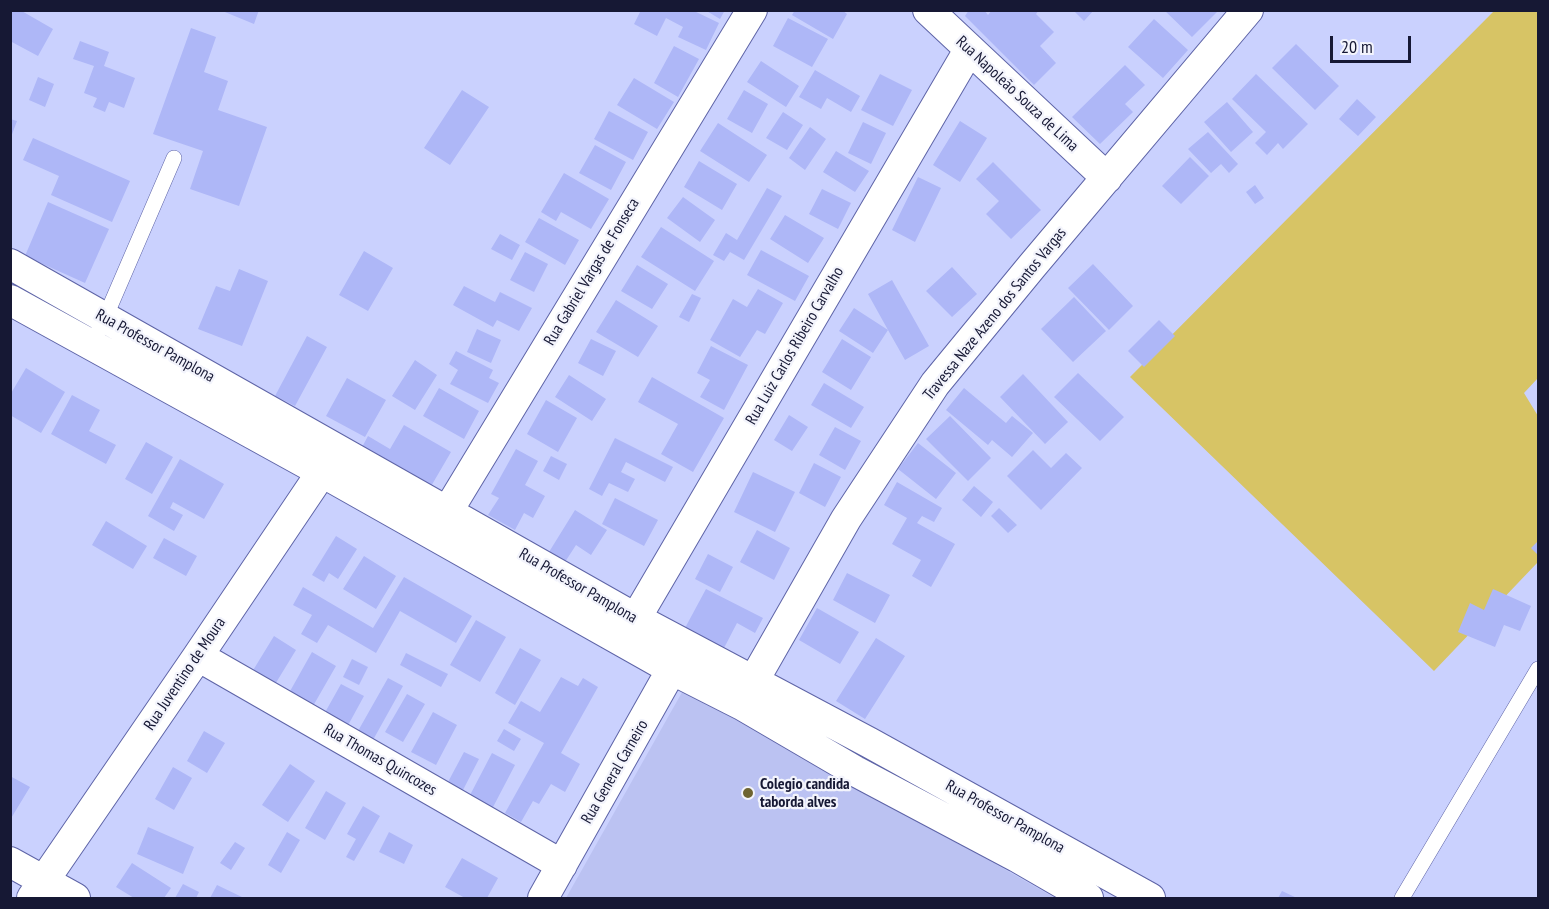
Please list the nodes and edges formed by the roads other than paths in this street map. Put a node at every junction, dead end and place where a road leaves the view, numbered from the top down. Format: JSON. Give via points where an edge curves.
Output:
{"nodes":[{"id":1,"x":752,"y":10,"type":"edge"},
{"id":2,"x":1248,"y":10,"type":"edge"},
{"id":3,"x":936,"y":13,"type":"edge"},
{"id":4,"x":969,"y":50,"type":"junction"},
{"id":5,"x":174,"y":158,"type":"dead end"},
{"id":6,"x":1107,"y":178,"type":"junction"},
{"id":7,"x":10,"y":264,"type":"edge"},
{"id":8,"x":10,"y":300,"type":"edge"},
{"id":9,"x":105,"y":318,"type":"junction"},
{"id":10,"x":91,"y":345,"type":"junction"},
{"id":11,"x":330,"y":460,"type":"junction"},
{"id":12,"x":440,"y":523,"type":"junction"},
{"id":13,"x":628,"y":630,"type":"junction"},
{"id":14,"x":198,"y":656,"type":"junction"},
{"id":15,"x":679,"y":657,"type":"junction"},
{"id":16,"x":1539,"y":669,"type":"edge"},
{"id":17,"x":748,"y":693,"type":"junction"},
{"id":18,"x":1024,"y":844,"type":"junction"},
{"id":19,"x":10,"y":862,"type":"edge"},
{"id":20,"x":562,"y":865,"type":"junction"},
{"id":21,"x":38,"y":889,"type":"edge"},
{"id":22,"x":75,"y":898,"type":"edge"},
{"id":23,"x":543,"y":898,"type":"edge"},
{"id":24,"x":1088,"y":898,"type":"edge"},
{"id":25,"x":1150,"y":898,"type":"edge"},
{"id":26,"x":1401,"y":898,"type":"edge"}],
"edges":[{"from":1,"to":12,"type":"street","name":"Rua Gabriel Vargas de Fonseca"},
{"from":2,"to":6,"type":"street","name":"Travessa Naze Azeno dos Santos Vargas"},
{"from":3,"to":4,"type":"street","name":"Rua Napoleão Souza de Lima"},
{"from":4,"to":6,"type":"street","name":"Rua Napoleão Souza de Lima"},
{"from":4,"to":13,"type":"street","name":"Rua Luiz Carlos Ribeiro Carvalho"},
{"from":5,"to":9,"type":"lane"},
{"from":6,"to":17,"type":"street","name":"Travessa Naze Azeno dos Santos Vargas","via":[[935,384],[846,519]]},
{"from":7,"to":9,"type":"street","name":"Rua Professor Pamplona"},
{"from":8,"to":10,"type":"street","name":"Rua Professor Pamplona"},
{"from":9,"to":10,"type":"lane"},
{"from":9,"to":11,"type":"street","name":"Rua Professor Pamplona"},
{"from":10,"to":11,"type":"street","name":"Rua Professor Pamplona"},
{"from":11,"to":12,"type":"street","name":"Rua Professor Pamplona"},
{"from":11,"to":14,"type":"street","name":"Rua Juventino de Moura"},
{"from":12,"to":13,"type":"street","name":"Rua Professor Pamplona"},
{"from":13,"to":15,"type":"street","name":"Rua Professor Pamplona"},
{"from":14,"to":20,"type":"street","name":"Rua Thomas Quincozes"},
{"from":14,"to":21,"type":"street","name":"Rua Juventino de Moura"},
{"from":15,"to":17,"type":"street","name":"Rua Professor Pamplona"},
{"from":15,"to":20,"type":"street","name":"Rua General Carneiro"},
{"from":16,"to":26,"type":"lane"},
{"from":17,"to":18,"type":"street","name":"Rua Professor Pamplona"},
{"from":18,"to":24,"type":"street","name":"Rua Professor Pamplona"},
{"from":18,"to":25,"type":"street","name":"Rua Professor Pamplona"},
{"from":19,"to":21,"type":"street"},
{"from":20,"to":23,"type":"street","name":"Rua General Carneiro"},
{"from":21,"to":22,"type":"street"}]}
